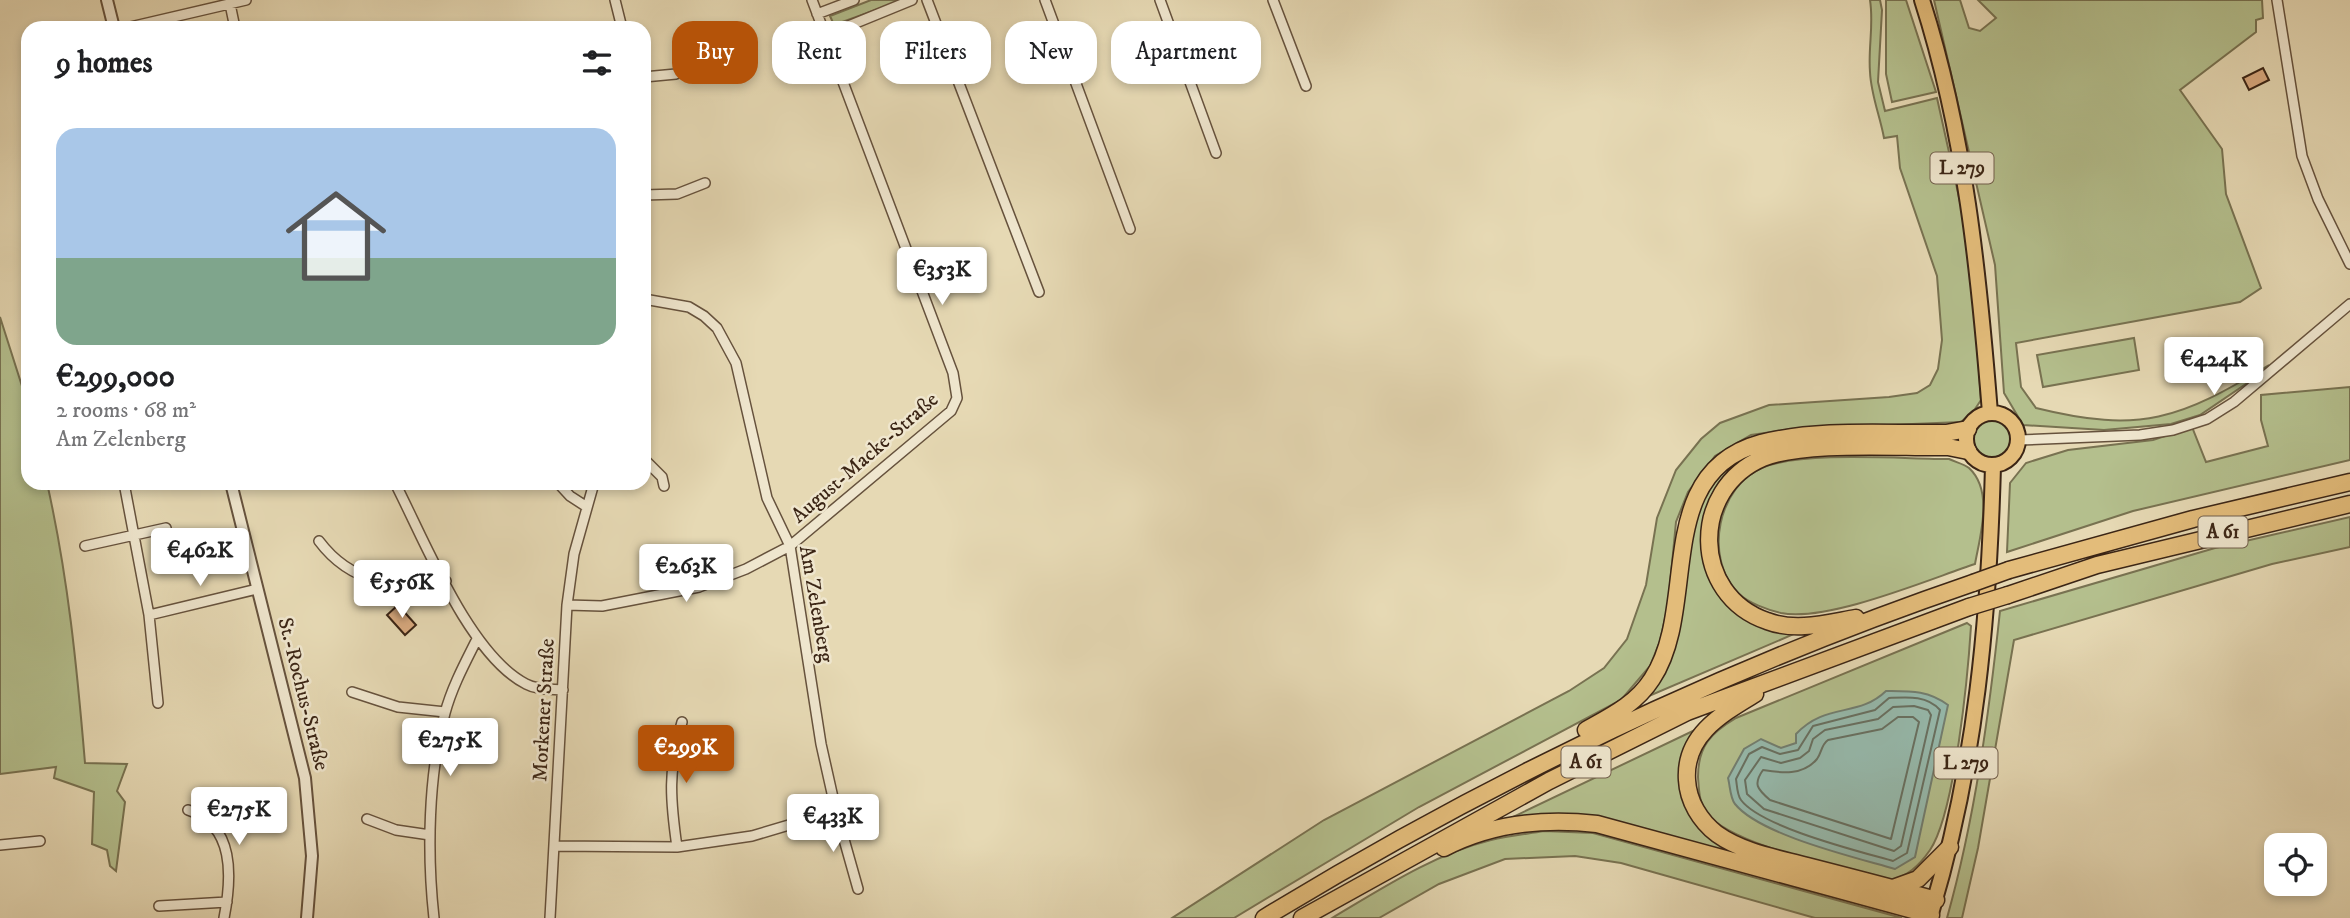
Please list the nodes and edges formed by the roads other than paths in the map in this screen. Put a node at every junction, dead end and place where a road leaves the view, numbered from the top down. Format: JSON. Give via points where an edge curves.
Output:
{"nodes":[{"id":1,"x":107,"y":0,"type":"edge"},
{"id":2,"x":246,"y":0,"type":"edge"},
{"id":3,"x":615,"y":0,"type":"edge"},
{"id":4,"x":811,"y":0,"type":"edge"},
{"id":5,"x":854,"y":0,"type":"edge"},
{"id":6,"x":912,"y":0,"type":"edge"},
{"id":7,"x":927,"y":0,"type":"edge"},
{"id":8,"x":1045,"y":0,"type":"edge"},
{"id":9,"x":1160,"y":0,"type":"edge"},
{"id":10,"x":1273,"y":0,"type":"edge"},
{"id":11,"x":1922,"y":0,"type":"edge"},
{"id":12,"x":2277,"y":0,"type":"edge"},
{"id":13,"x":230,"y":4,"type":"junction"},
{"id":14,"x":817,"y":14,"type":"junction"},
{"id":15,"x":112,"y":21,"type":"edge"},
{"id":16,"x":156,"y":21,"type":"edge"},
{"id":17,"x":234,"y":21,"type":"edge"},
{"id":18,"x":620,"y":21,"type":"edge"},
{"id":19,"x":819,"y":21,"type":"edge"},
{"id":20,"x":861,"y":21,"type":"edge"},
{"id":21,"x":672,"y":74,"type":"edge"},
{"id":22,"x":651,"y":76,"type":"edge"},
{"id":23,"x":842,"y":84,"type":"edge"},
{"id":24,"x":1306,"y":86,"type":"dead end"},
{"id":25,"x":1216,"y":153,"type":"dead end"},
{"id":26,"x":705,"y":183,"type":"dead end"},
{"id":27,"x":651,"y":195,"type":"edge"},
{"id":28,"x":1130,"y":229,"type":"dead end"},
{"id":29,"x":2350,"y":264,"type":"edge"},
{"id":30,"x":1039,"y":292,"type":"dead end"},
{"id":31,"x":651,"y":300,"type":"edge"},
{"id":32,"x":2350,"y":304,"type":"edge"},
{"id":33,"x":1990,"y":413,"type":"junction"},
{"id":34,"x":1968,"y":429,"type":"junction"},
{"id":35,"x":2018,"y":440,"type":"junction"},
{"id":36,"x":1968,"y":451,"type":"junction"},
{"id":37,"x":651,"y":466,"type":"edge"},
{"id":38,"x":1993,"y":466,"type":"junction"},
{"id":39,"x":2350,"y":482,"type":"edge"},
{"id":40,"x":664,"y":486,"type":"dead end"},
{"id":41,"x":126,"y":490,"type":"edge"},
{"id":42,"x":233,"y":490,"type":"edge"},
{"id":43,"x":399,"y":490,"type":"edge"},
{"id":44,"x":566,"y":490,"type":"edge"},
{"id":45,"x":592,"y":490,"type":"edge"},
{"id":46,"x":2350,"y":504,"type":"edge"},
{"id":47,"x":587,"y":507,"type":"junction"},
{"id":48,"x":166,"y":528,"type":"dead end"},
{"id":49,"x":136,"y":536,"type":"junction"},
{"id":50,"x":319,"y":541,"type":"dead end"},
{"id":51,"x":85,"y":546,"type":"dead end"},
{"id":52,"x":790,"y":546,"type":"junction"},
{"id":53,"x":446,"y":581,"type":"junction"},
{"id":54,"x":257,"y":589,"type":"junction"},
{"id":55,"x":567,"y":606,"type":"junction"},
{"id":56,"x":1896,"y":609,"type":"junction"},
{"id":57,"x":149,"y":615,"type":"junction"},
{"id":58,"x":477,"y":639,"type":"junction"},
{"id":59,"x":1796,"y":669,"type":"junction"},
{"id":60,"x":563,"y":690,"type":"junction"},
{"id":61,"x":352,"y":692,"type":"dead end"},
{"id":62,"x":158,"y":703,"type":"dead end"},
{"id":63,"x":445,"y":712,"type":"junction"},
{"id":64,"x":682,"y":722,"type":"dead end"},
{"id":65,"x":1536,"y":764,"type":"junction"},
{"id":66,"x":188,"y":810,"type":"dead end"},
{"id":67,"x":836,"y":811,"type":"junction"},
{"id":68,"x":367,"y":819,"type":"dead end"},
{"id":69,"x":430,"y":835,"type":"junction"},
{"id":70,"x":40,"y":841,"type":"dead end"},
{"id":71,"x":0,"y":845,"type":"edge"},
{"id":72,"x":554,"y":846,"type":"junction"},
{"id":73,"x":1950,"y":847,"type":"junction"},
{"id":74,"x":677,"y":848,"type":"junction"},
{"id":75,"x":1383,"y":870,"type":"junction"},
{"id":76,"x":1893,"y":888,"type":"junction"},
{"id":77,"x":858,"y":889,"type":"dead end"},
{"id":78,"x":227,"y":902,"type":"junction"},
{"id":79,"x":159,"y":906,"type":"dead end"},
{"id":80,"x":1933,"y":907,"type":"junction"},
{"id":81,"x":224,"y":918,"type":"edge"},
{"id":82,"x":307,"y":918,"type":"edge"},
{"id":83,"x":434,"y":918,"type":"edge"},
{"id":84,"x":550,"y":918,"type":"edge"},
{"id":85,"x":1264,"y":918,"type":"edge"},
{"id":86,"x":1302,"y":918,"type":"edge"}],
"edges":[{"from":1,"to":15,"type":"street"},
{"from":2,"to":13,"type":"street"},
{"from":3,"to":18,"type":"street"},
{"from":4,"to":14,"type":"street","name":"August-Macke-Straße"},
{"from":5,"to":14,"type":"street"},
{"from":6,"to":20,"type":"street"},
{"from":7,"to":30,"type":"street"},
{"from":8,"to":28,"type":"street"},
{"from":9,"to":25,"type":"street"},
{"from":10,"to":24,"type":"street"},
{"from":11,"to":33,"type":"main road","number":"L 279","via":[[1952,113],[1968,197]]},
{"from":12,"to":29,"type":"street","via":[[2302,156]]},
{"from":13,"to":16,"type":"street"},
{"from":13,"to":17,"type":"street"},
{"from":14,"to":19,"type":"street","name":"August-Macke-Straße"},
{"from":21,"to":22,"type":"street"},
{"from":23,"to":52,"type":"street","name":"August-Macke-Straße","via":[[953,373],[957,398],[951,411]]},
{"from":26,"to":27,"type":"street","via":[[677,194]]},
{"from":31,"to":52,"type":"street","name":"Am Zelenberg","via":[[688,307],[717,328],[727,343],[736,363],[767,498]]},
{"from":32,"to":35,"type":"street","via":[[2234,402],[2207,419],[2140,435]]},
{"from":33,"to":34,"type":"main road","via":[[1976,418]]},
{"from":33,"to":35,"type":"main road","via":[[2007,417]]},
{"from":34,"to":36,"type":"main road"},
{"from":34,"to":65,"type":"highway","via":[[1803,436],[1759,443],[1733,456],[1706,483],[1686,522],[1674,622],[1652,680],[1618,713],[1569,739]]},
{"from":35,"to":38,"type":"main road","via":[[2014,455]]},
{"from":36,"to":38,"type":"main road","via":[[1978,462]]},
{"from":36,"to":56,"type":"highway","via":[[1935,447],[1808,449],[1779,454],[1740,472],[1715,504],[1708,533],[1711,564],[1730,597],[1753,615],[1803,626]]},
{"from":37,"to":40,"type":"street"},
{"from":38,"to":73,"type":"main road","number":"L 279","via":[[1991,566],[1981,678]]},
{"from":39,"to":56,"type":"highway","number":"A 61","bridge":true,"via":[[2009,570]]},
{"from":41,"to":49,"type":"street"},
{"from":42,"to":54,"type":"street","name":"St.-Rochus-Straße"},
{"from":43,"to":53,"type":"street"},
{"from":44,"to":47,"type":"street"},
{"from":45,"to":47,"type":"street","name":"Morkener Straße"},
{"from":46,"to":59,"type":"highway","number":"A 61","bridge":true,"via":[[2097,565]]},
{"from":47,"to":55,"type":"street","name":"Morkener Straße"},
{"from":48,"to":49,"type":"street"},
{"from":49,"to":51,"type":"street"},
{"from":49,"to":57,"type":"street"},
{"from":50,"to":53,"type":"street","via":[[329,554],[370,581],[411,586]]},
{"from":52,"to":55,"type":"street","name":"August-Macke-Straße","via":[[699,587],[603,606]]},
{"from":52,"to":67,"type":"street","name":"Am Zelenberg"},
{"from":53,"to":58,"type":"street"},
{"from":54,"to":57,"type":"street"},
{"from":54,"to":82,"type":"street","name":"St.-Rochus-Straße","via":[[305,778],[312,856]]},
{"from":55,"to":60,"type":"street","name":"Morkener Straße"},
{"from":56,"to":65,"type":"highway","number":"A 61","via":[[1678,698]]},
{"from":57,"to":62,"type":"street"},
{"from":58,"to":60,"type":"street","via":[[524,684]]},
{"from":58,"to":63,"type":"street"},
{"from":59,"to":75,"type":"highway","number":"A 61","via":[[1687,712]]},
{"from":59,"to":76,"type":"highway","via":[[1729,709],[1703,731],[1687,769],[1694,807],[1709,827],[1743,848]]},
{"from":60,"to":72,"type":"street","name":"Morkener Straße"},
{"from":61,"to":63,"type":"street","via":[[398,707]]},
{"from":63,"to":69,"type":"street"},
{"from":64,"to":74,"type":"street","via":[[671,760],[670,801]]},
{"from":65,"to":85,"type":"highway","number":"A 61","via":[[1368,855]]},
{"from":66,"to":78,"type":"street","via":[[218,828],[228,861]]},
{"from":67,"to":74,"type":"street","via":[[752,836]]},
{"from":67,"to":77,"type":"street","name":"Am Zelenberg"},
{"from":68,"to":69,"type":"street","via":[[396,830]]},
{"from":69,"to":83,"type":"street"},
{"from":70,"to":71,"type":"street"},
{"from":72,"to":74,"type":"street"},
{"from":72,"to":84,"type":"street","name":"Morkener Straße"},
{"from":73,"to":76,"type":"highway","via":[[1917,879]]},
{"from":73,"to":80,"type":"main road","number":"L 279"},
{"from":75,"to":80,"type":"highway","via":[[1408,867],[1453,844],[1500,828],[1537,821],[1577,822]]},
{"from":75,"to":86,"type":"highway","number":"A 61"},
{"from":76,"to":80,"type":"highway"},
{"from":78,"to":79,"type":"street"},
{"from":78,"to":81,"type":"street"}]}
